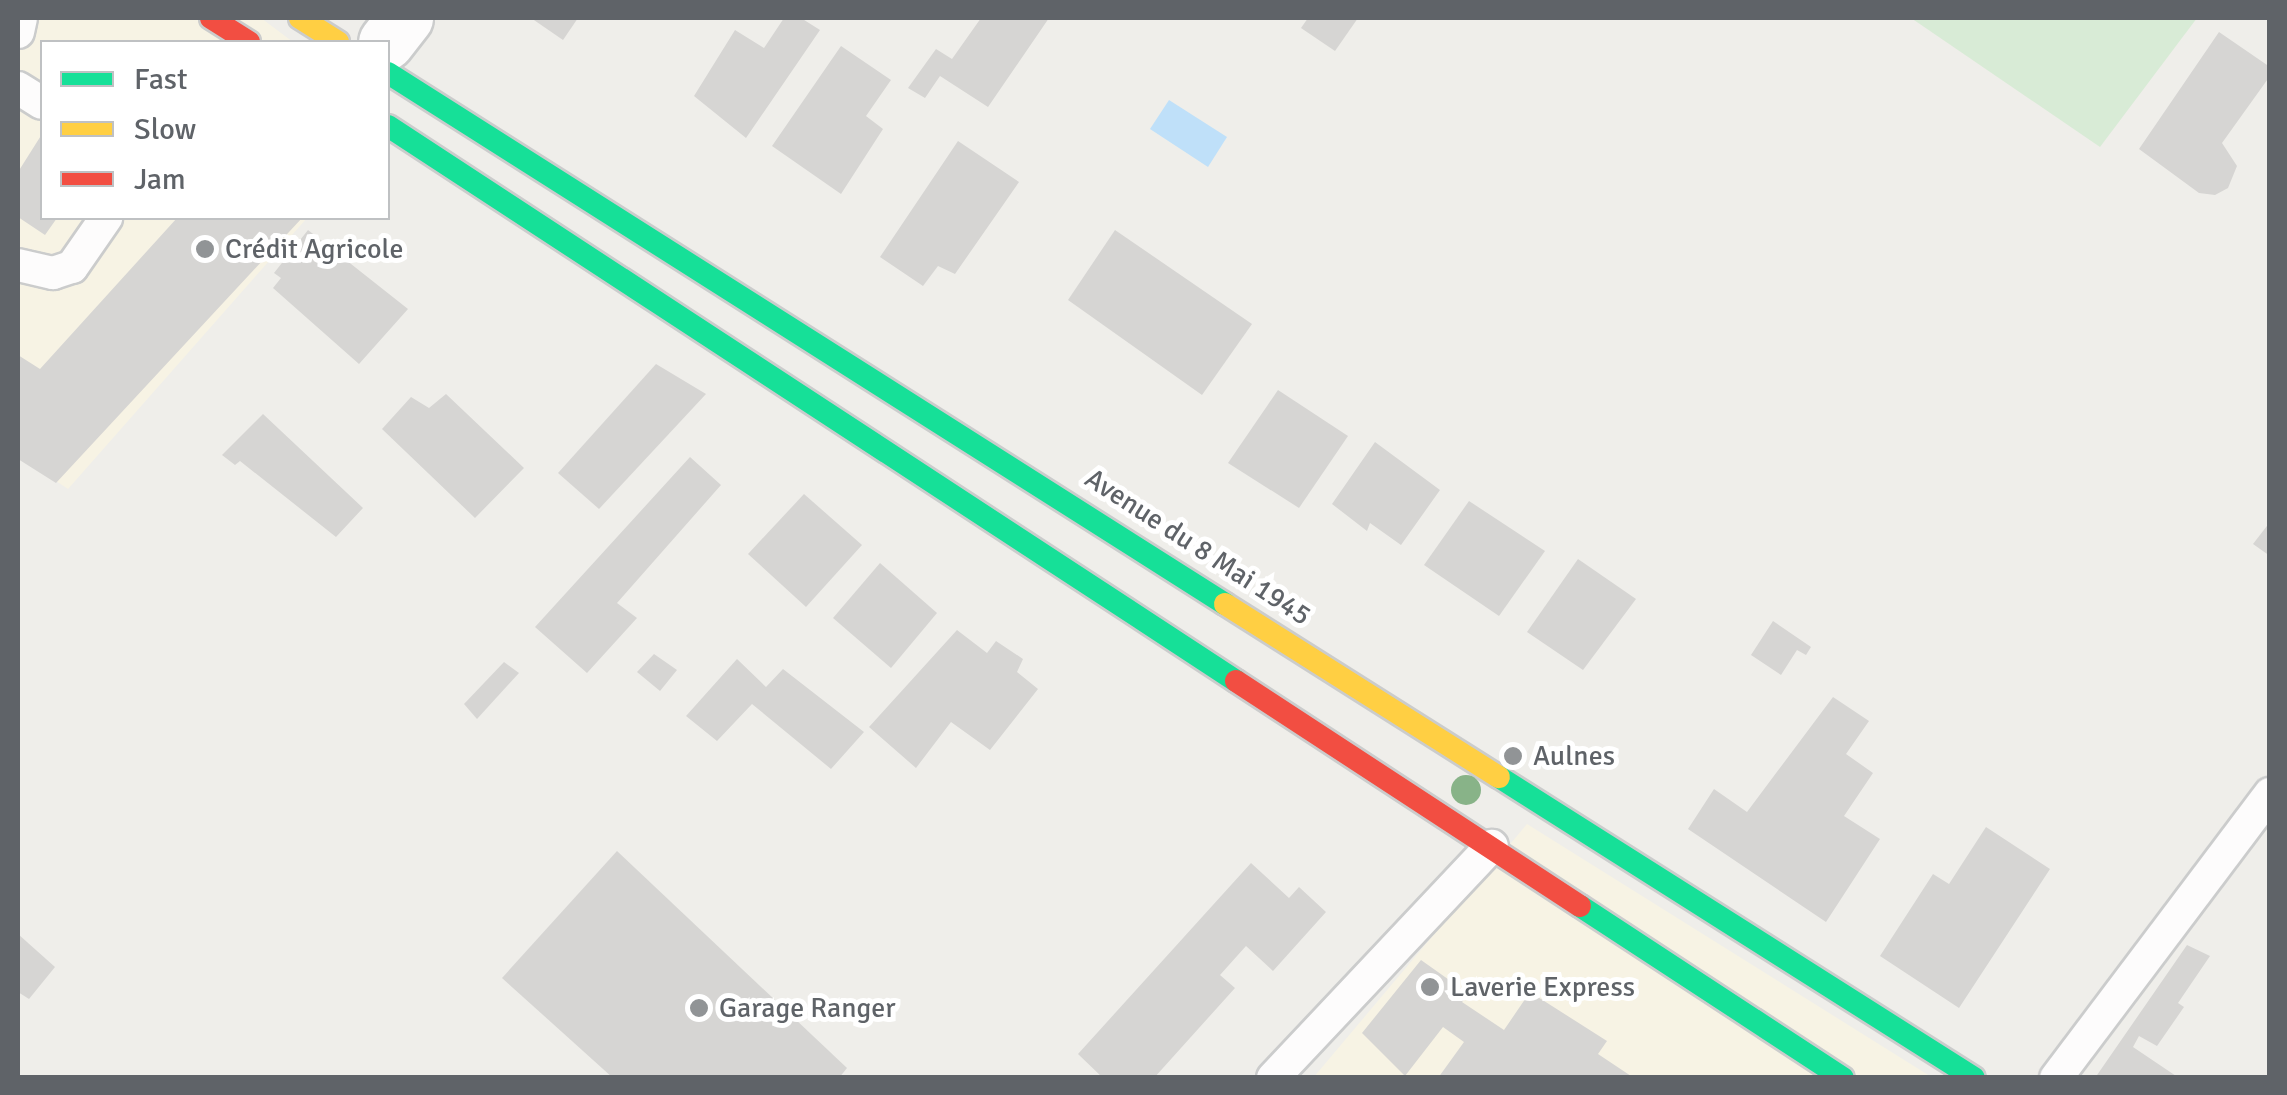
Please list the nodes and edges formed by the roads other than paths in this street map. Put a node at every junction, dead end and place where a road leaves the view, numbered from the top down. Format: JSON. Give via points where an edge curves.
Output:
{"nodes":[{"id":1,"x":21,"y":18,"type":"edge"},
{"id":2,"x":211,"y":18,"type":"edge"},
{"id":3,"x":300,"y":18,"type":"edge"},
{"id":4,"x":405,"y":18,"type":"edge"},
{"id":5,"x":18,"y":32,"type":"edge"},
{"id":6,"x":246,"y":40,"type":"edge"},
{"id":7,"x":335,"y":40,"type":"edge"},
{"id":8,"x":388,"y":40,"type":"edge"},
{"id":9,"x":390,"y":73,"type":"edge"},
{"id":10,"x":18,"y":88,"type":"edge"},
{"id":11,"x":40,"y":102,"type":"edge"},
{"id":12,"x":390,"y":127,"type":"edge"},
{"id":13,"x":105,"y":220,"type":"edge"},
{"id":14,"x":18,"y":265,"type":"edge"},
{"id":15,"x":2270,"y":794,"type":"edge"},
{"id":16,"x":1492,"y":846,"type":"junction"},
{"id":17,"x":1273,"y":1078,"type":"edge"},
{"id":18,"x":1843,"y":1078,"type":"edge"},
{"id":19,"x":1974,"y":1078,"type":"edge"},
{"id":20,"x":2056,"y":1078,"type":"edge"}],
"edges":[{"from":1,"to":5,"type":"lane"},
{"from":2,"to":6,"type":"main road"},
{"from":3,"to":7,"type":"main road"},
{"from":4,"to":8,"type":"street"},
{"from":9,"to":19,"type":"main road","name":"Avenue du 8 Mai 1945"},
{"from":10,"to":11,"type":"lane"},
{"from":12,"to":16,"type":"main road"},
{"from":13,"to":14,"type":"lane","via":[[72,267],[53,273]]},
{"from":15,"to":20,"type":"lane"},
{"from":16,"to":17,"type":"lane"},
{"from":16,"to":18,"type":"main road"}]}
